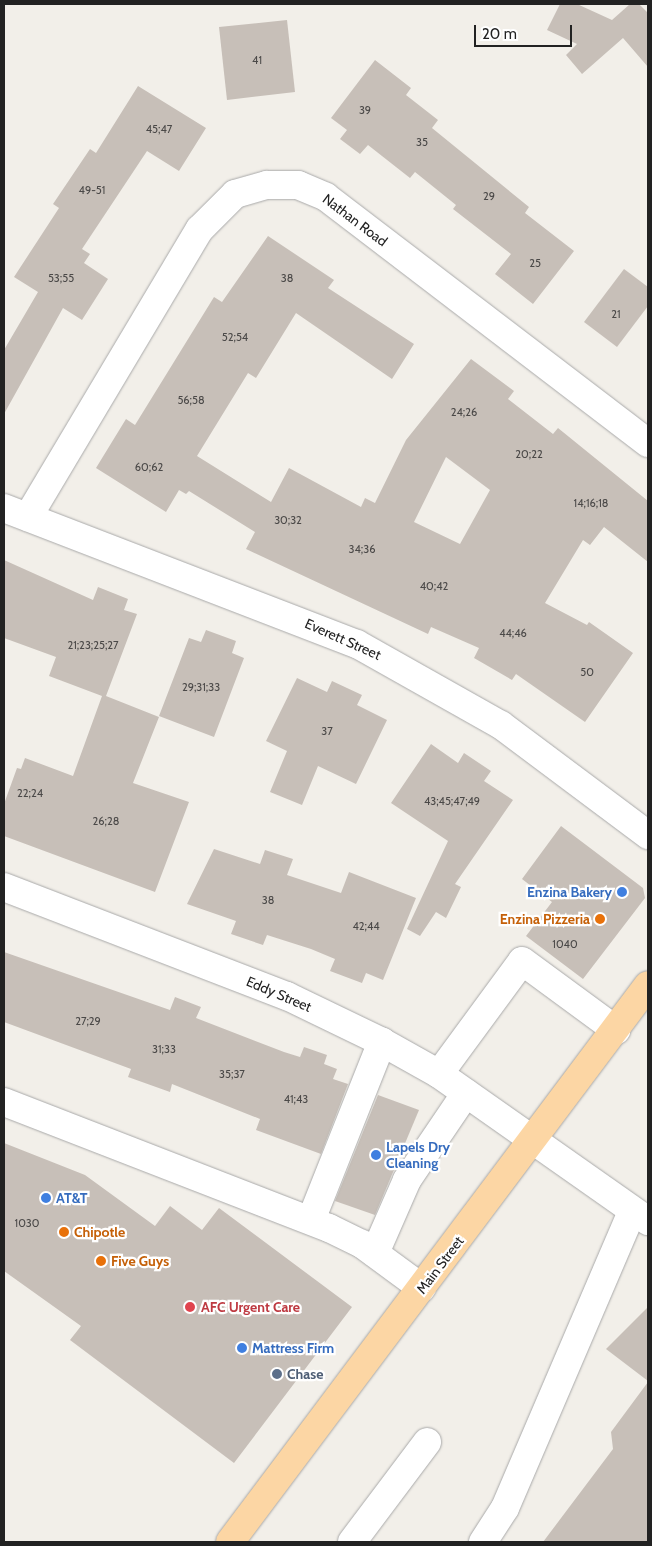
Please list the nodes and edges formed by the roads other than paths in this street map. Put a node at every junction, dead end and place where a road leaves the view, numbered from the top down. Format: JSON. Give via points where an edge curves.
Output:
{"nodes":[{"id":1,"x":648,"y":443,"type":"edge"},
{"id":2,"x":16,"y":513,"type":"edge"},
{"id":3,"x":648,"y":835,"type":"edge"},
{"id":4,"x":4,"y":887,"type":"edge"},
{"id":5,"x":648,"y":985,"type":"edge"},
{"id":6,"x":616,"y":1030,"type":"junction"},
{"id":7,"x":382,"y":1042,"type":"junction"},
{"id":8,"x":439,"y":1074,"type":"junction"},
{"id":9,"x":466,"y":1093,"type":"junction"},
{"id":10,"x":4,"y":1102,"type":"edge"},
{"id":11,"x":535,"y":1140,"type":"junction"},
{"id":12,"x":640,"y":1216,"type":"edge"},
{"id":13,"x":311,"y":1220,"type":"junction"},
{"id":14,"x":375,"y":1253,"type":"junction"},
{"id":15,"x":422,"y":1288,"type":"junction"},
{"id":16,"x":428,"y":1442,"type":"dead end"},
{"id":17,"x":230,"y":1542,"type":"edge"},
{"id":18,"x":352,"y":1542,"type":"edge"},
{"id":19,"x":483,"y":1542,"type":"edge"}],
"edges":[{"from":1,"to":2,"type":"street","name":"Nathan Road","via":[[326,197],[298,185],[267,185],[235,194],[200,229]]},
{"from":2,"to":3,"type":"street","name":"Everett Street","via":[[295,618],[414,673],[550,759]]},
{"from":4,"to":7,"type":"street","name":"Eddy Street","via":[[287,996]]},
{"from":5,"to":6,"type":"main road","name":"Main Street"},
{"from":6,"to":8,"type":"street","via":[[522,961]]},
{"from":6,"to":11,"type":"main road","name":"Main Street"},
{"from":7,"to":8,"type":"street","name":"Eddy Street"},
{"from":7,"to":13,"type":"street"},
{"from":8,"to":9,"type":"street","name":"Eddy Street"},
{"from":9,"to":11,"type":"street","name":"Eddy Street"},
{"from":9,"to":14,"type":"street","via":[[407,1180]]},
{"from":10,"to":13,"type":"street"},
{"from":11,"to":12,"type":"street","name":"Eddy Street"},
{"from":11,"to":15,"type":"main road","name":"Main Street"},
{"from":12,"to":19,"type":"street","via":[[505,1508]]},
{"from":13,"to":14,"type":"street"},
{"from":14,"to":15,"type":"street"},
{"from":15,"to":17,"type":"main road","name":"Main Street"},
{"from":16,"to":18,"type":"street"}]}
